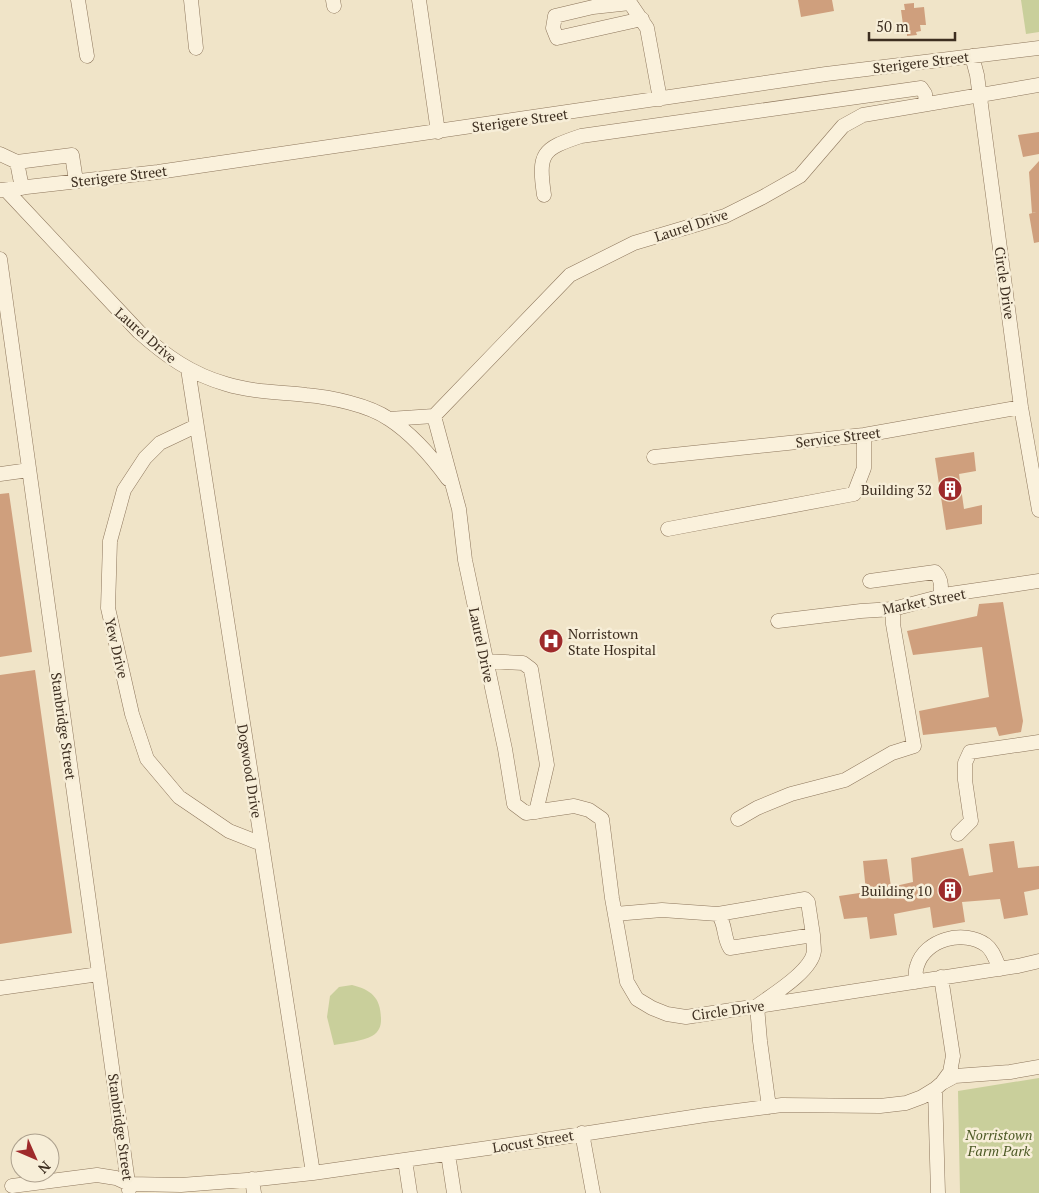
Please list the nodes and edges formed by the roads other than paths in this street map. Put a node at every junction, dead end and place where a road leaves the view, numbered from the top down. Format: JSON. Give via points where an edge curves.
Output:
{"nodes":[{"id":1,"x":78,"y":0,"type":"edge"},
{"id":2,"x":191,"y":0,"type":"edge"},
{"id":3,"x":419,"y":0,"type":"edge"},
{"id":4,"x":590,"y":8,"type":"junction"},
{"id":5,"x":642,"y":20,"type":"junction"},
{"id":6,"x":593,"y":30,"type":"junction"},
{"id":7,"x":196,"y":48,"type":"dead end"},
{"id":8,"x":1039,"y":48,"type":"edge"},
{"id":9,"x":87,"y":56,"type":"dead end"},
{"id":10,"x":972,"y":56,"type":"junction"},
{"id":11,"x":1039,"y":85,"type":"edge"},
{"id":12,"x":979,"y":95,"type":"junction"},
{"id":13,"x":660,"y":99,"type":"junction"},
{"id":14,"x":926,"y":104,"type":"junction"},
{"id":15,"x":438,"y":132,"type":"junction"},
{"id":16,"x":0,"y":154,"type":"edge"},
{"id":17,"x":17,"y":162,"type":"junction"},
{"id":18,"x":76,"y":182,"type":"junction"},
{"id":19,"x":22,"y":188,"type":"junction"},
{"id":20,"x":3,"y":190,"type":"edge"},
{"id":21,"x":544,"y":195,"type":"dead end"},
{"id":22,"x":0,"y":259,"type":"edge"},
{"id":23,"x":188,"y":369,"type":"junction"},
{"id":24,"x":1022,"y":406,"type":"junction"},
{"id":25,"x":434,"y":416,"type":"junction"},
{"id":26,"x":389,"y":419,"type":"junction"},
{"id":27,"x":196,"y":426,"type":"junction"},
{"id":28,"x":864,"y":435,"type":"junction"},
{"id":29,"x":654,"y":458,"type":"dead end"},
{"id":30,"x":29,"y":470,"type":"junction"},
{"id":31,"x":0,"y":474,"type":"edge"},
{"id":32,"x":452,"y":485,"type":"junction"},
{"id":33,"x":1039,"y":510,"type":"edge"},
{"id":34,"x":668,"y":529,"type":"dead end"},
{"id":35,"x":870,"y":581,"type":"dead end"},
{"id":36,"x":1039,"y":581,"type":"edge"},
{"id":37,"x":939,"y":597,"type":"junction"},
{"id":38,"x":893,"y":609,"type":"junction"},
{"id":39,"x":778,"y":621,"type":"dead end"},
{"id":40,"x":485,"y":661,"type":"junction"},
{"id":41,"x":1039,"y":742,"type":"edge"},
{"id":42,"x":514,"y":804,"type":"joint"},
{"id":43,"x":536,"y":812,"type":"junction"},
{"id":44,"x":738,"y":819,"type":"dead end"},
{"id":45,"x":958,"y":834,"type":"dead end"},
{"id":46,"x":262,"y":844,"type":"junction"},
{"id":47,"x":615,"y":914,"type":"junction"},
{"id":48,"x":718,"y":914,"type":"junction"},
{"id":49,"x":812,"y":935,"type":"junction"},
{"id":50,"x":1039,"y":961,"type":"edge"},
{"id":51,"x":1000,"y":969,"type":"junction"},
{"id":52,"x":99,"y":974,"type":"junction"},
{"id":53,"x":941,"y":978,"type":"junction"},
{"id":54,"x":915,"y":982,"type":"junction"},
{"id":55,"x":0,"y":988,"type":"edge"},
{"id":56,"x":757,"y":1006,"type":"junction"},
{"id":57,"x":1039,"y":1067,"type":"edge"},
{"id":58,"x":939,"y":1086,"type":"junction"},
{"id":59,"x":770,"y":1107,"type":"junction"},
{"id":60,"x":582,"y":1133,"type":"junction"},
{"id":61,"x":448,"y":1154,"type":"junction"},
{"id":62,"x":405,"y":1160,"type":"junction"},
{"id":63,"x":313,"y":1173,"type":"junction"},
{"id":64,"x":12,"y":1186,"type":"dead end"},
{"id":65,"x":253,"y":1186,"type":"edge"},
{"id":66,"x":129,"y":1188,"type":"edge"},
{"id":67,"x":410,"y":1193,"type":"edge"},
{"id":68,"x":454,"y":1193,"type":"edge"},
{"id":69,"x":593,"y":1193,"type":"edge"},
{"id":70,"x":938,"y":1193,"type":"edge"}],
"edges":[{"from":1,"to":9,"type":"street"},
{"from":2,"to":7,"type":"street"},
{"from":3,"to":15,"type":"street"},
{"from":4,"to":5,"type":"street","via":[[630,3]]},
{"from":4,"to":6,"type":"street"},
{"from":4,"to":6,"type":"street","via":[[555,16],[553,28],[558,38]]},
{"from":5,"to":6,"type":"street"},
{"from":5,"to":13,"type":"street","via":[[647,28]]},
{"from":8,"to":10,"type":"street","name":"Sterigere Street"},
{"from":10,"to":12,"type":"street","name":"Circle Drive"},
{"from":10,"to":13,"type":"street","name":"Sterigere Street"},
{"from":11,"to":12,"type":"street","name":"Laurel Drive"},
{"from":12,"to":14,"type":"street","name":"Laurel Drive"},
{"from":12,"to":24,"type":"street","name":"Circle Drive"},
{"from":13,"to":15,"type":"street","name":"Sterigere Street"},
{"from":14,"to":21,"type":"street","via":[[921,88],[581,136],[556,144],[546,152],[541,176]]},
{"from":14,"to":25,"type":"street","name":"Laurel Drive","via":[[863,115],[843,126],[800,176],[763,197],[725,216],[634,243],[570,275]]},
{"from":15,"to":18,"type":"street","name":"Sterigere Street"},
{"from":16,"to":17,"type":"street"},
{"from":17,"to":18,"type":"street","via":[[72,155]]},
{"from":17,"to":19,"type":"street"},
{"from":18,"to":19,"type":"street","name":"Sterigere Street"},
{"from":19,"to":20,"type":"street","name":"Sterigere Street"},
{"from":20,"to":23,"type":"street","name":"Laurel Drive","via":[[139,332]]},
{"from":22,"to":30,"type":"street","name":"Stanbridge Street"},
{"from":23,"to":26,"type":"street","name":"Laurel Drive","via":[[227,384],[346,402]]},
{"from":23,"to":27,"type":"street","name":"Dogwood Drive"},
{"from":24,"to":28,"type":"street","name":"Service Street"},
{"from":24,"to":33,"type":"street","name":"Circle Drive"},
{"from":25,"to":26,"type":"street","name":"Laurel Drive"},
{"from":25,"to":32,"type":"street","name":"Laurel Drive"},
{"from":26,"to":32,"type":"street","name":"Laurel Drive","via":[[437,464]]},
{"from":27,"to":46,"type":"street","name":"Dogwood Drive"},
{"from":27,"to":46,"type":"street","name":"Yew Drive","via":[[160,443],[145,458],[124,490],[110,541],[108,608],[132,714],[147,760],[180,797],[228,831]]},
{"from":28,"to":29,"type":"street","name":"Service Street"},
{"from":28,"to":34,"type":"street","via":[[864,468],[854,494]]},
{"from":30,"to":31,"type":"street"},
{"from":30,"to":52,"type":"street","name":"Stanbridge Street"},
{"from":32,"to":40,"type":"street","name":"Laurel Drive"},
{"from":35,"to":37,"type":"street","via":[[935,572],[942,590]]},
{"from":36,"to":37,"type":"street","name":"Market Street"},
{"from":37,"to":38,"type":"street","name":"Market Street"},
{"from":38,"to":39,"type":"street","name":"Market Street"},
{"from":38,"to":44,"type":"street","via":[[914,746],[892,753],[845,780],[791,794]]},
{"from":40,"to":42,"type":"street","name":"Laurel Drive"},
{"from":40,"to":43,"type":"street","via":[[523,663],[531,669],[547,764]]},
{"from":41,"to":45,"type":"street","via":[[970,752],[965,763],[965,780],[971,821]]},
{"from":42,"to":43,"type":"street","name":"Circle Drive","via":[[526,813]]},
{"from":43,"to":47,"type":"street","name":"Circle Drive","via":[[574,806],[589,810],[602,819]]},
{"from":46,"to":63,"type":"street","name":"Dogwood Drive"},
{"from":47,"to":48,"type":"street","via":[[662,910]]},
{"from":47,"to":56,"type":"street","name":"Circle Drive","via":[[627,982],[637,999],[667,1014],[686,1017]]},
{"from":48,"to":49,"type":"street","via":[[730,948]]},
{"from":48,"to":49,"type":"street","via":[[805,899]]},
{"from":49,"to":56,"type":"street","via":[[814,952],[807,966]]},
{"from":50,"to":51,"type":"street","name":"Circle Drive"},
{"from":51,"to":53,"type":"street","name":"Circle Drive"},
{"from":51,"to":54,"type":"street","via":[[986,945],[974,938],[955,937],[937,942],[924,953],[917,966]]},
{"from":52,"to":55,"type":"street"},
{"from":52,"to":66,"type":"street","name":"Stanbridge Street"},
{"from":53,"to":54,"type":"street","name":"Circle Drive"},
{"from":53,"to":58,"type":"street","via":[[953,1056],[950,1072]]},
{"from":54,"to":56,"type":"street","name":"Circle Drive"},
{"from":56,"to":59,"type":"street"},
{"from":57,"to":58,"type":"street","name":"Locust Street","via":[[954,1076]]},
{"from":58,"to":59,"type":"street","name":"Locust Street","via":[[906,1103]]},
{"from":58,"to":70,"type":"street"},
{"from":59,"to":60,"type":"street","name":"Locust Street"},
{"from":60,"to":61,"type":"street","name":"Locust Street"},
{"from":60,"to":69,"type":"street"},
{"from":61,"to":62,"type":"street","name":"Locust Street"},
{"from":61,"to":68,"type":"street"},
{"from":62,"to":63,"type":"street","name":"Locust Street"},
{"from":62,"to":67,"type":"street"},
{"from":63,"to":65,"type":"street","name":"Locust Street"},
{"from":64,"to":66,"type":"street","name":"Locust Street","via":[[96,1175],[116,1178]]},
{"from":65,"to":66,"type":"street","name":"Locust Street"}]}
